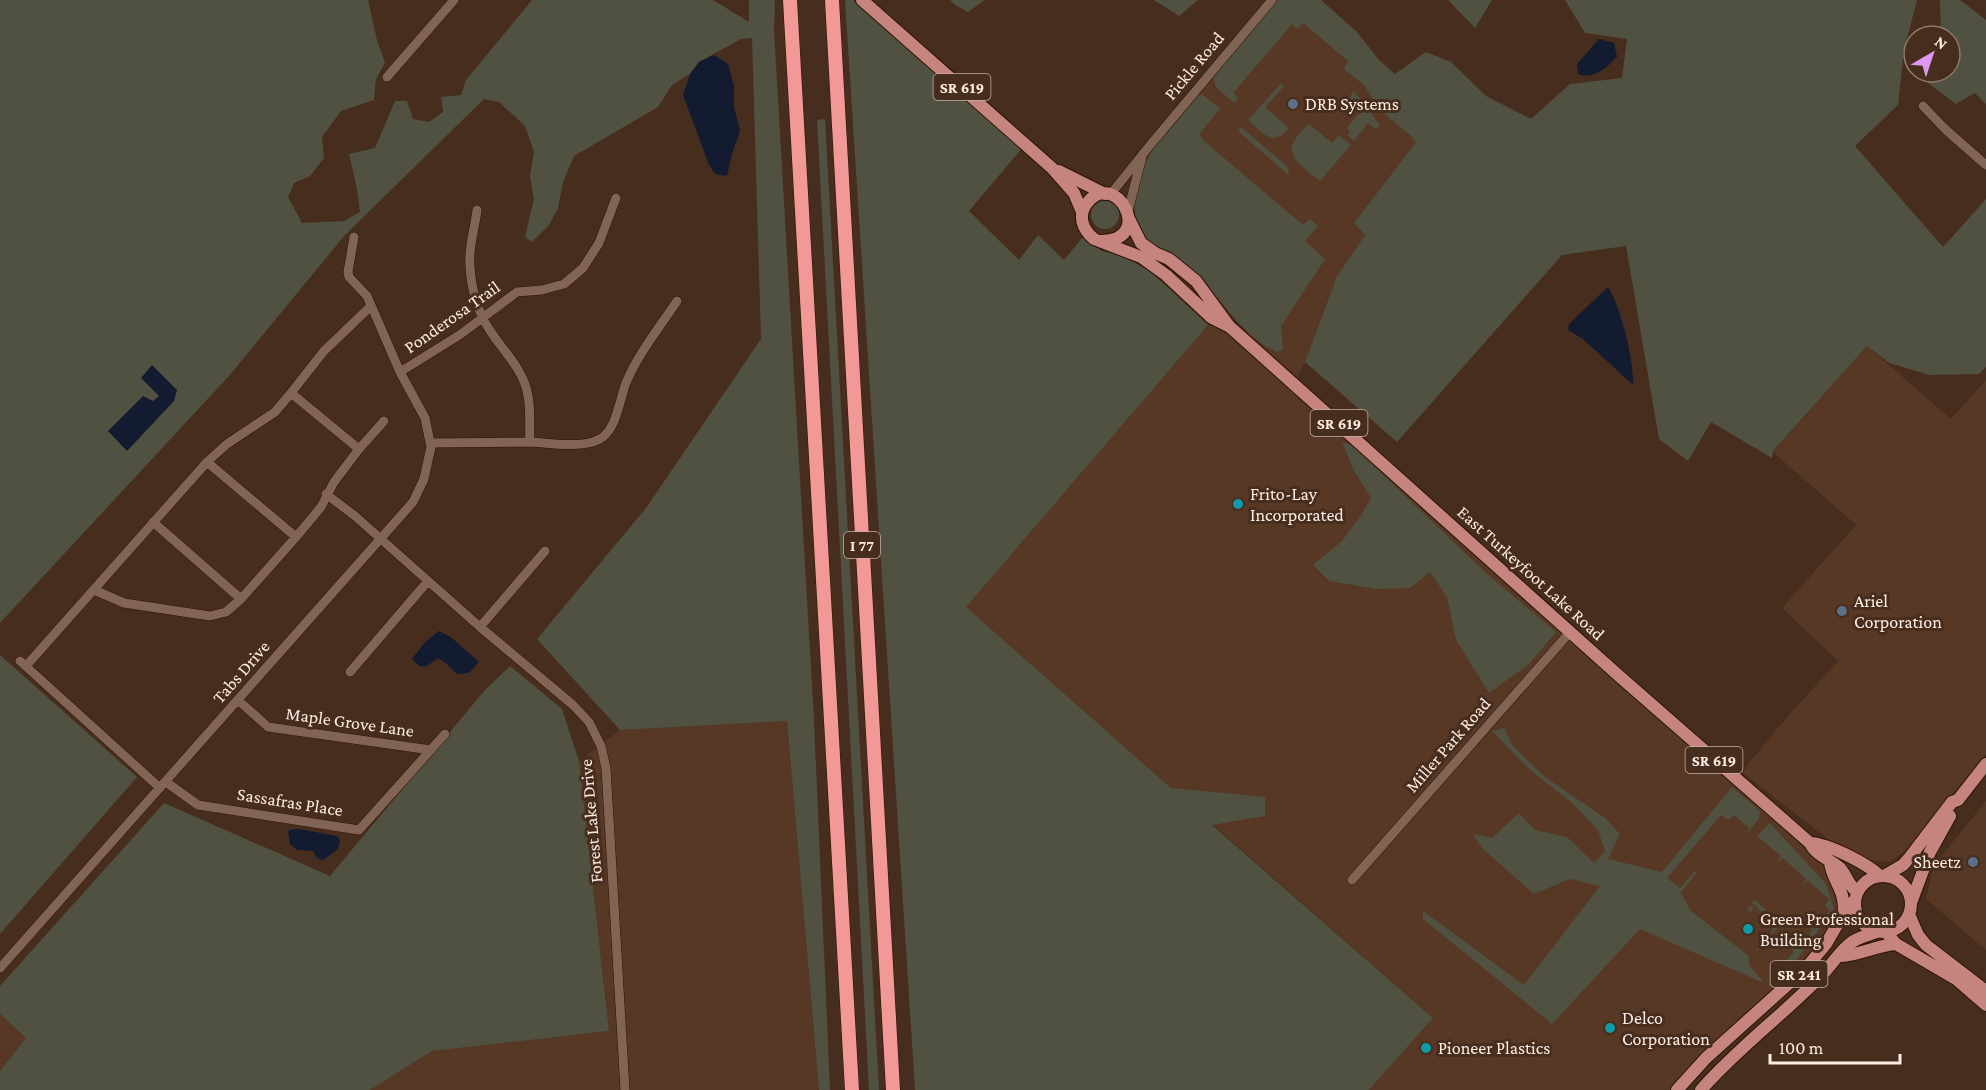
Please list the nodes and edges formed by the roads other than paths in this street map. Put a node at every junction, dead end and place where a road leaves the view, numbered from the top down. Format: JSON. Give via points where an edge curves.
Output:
{"nodes":[{"id":1,"x":454,"y":0,"type":"edge"},
{"id":2,"x":790,"y":0,"type":"edge"},
{"id":3,"x":832,"y":0,"type":"edge"},
{"id":4,"x":1272,"y":0,"type":"edge"},
{"id":5,"x":866,"y":4,"type":"edge"},
{"id":6,"x":387,"y":77,"type":"dead end"},
{"id":7,"x":1923,"y":106,"type":"dead end"},
{"id":8,"x":1143,"y":155,"type":"junction"},
{"id":9,"x":1986,"y":165,"type":"edge"},
{"id":10,"x":1052,"y":168,"type":"junction"},
{"id":11,"x":1107,"y":194,"type":"junction"},
{"id":12,"x":616,"y":198,"type":"dead end"},
{"id":13,"x":477,"y":210,"type":"dead end"},
{"id":14,"x":1082,"y":212,"type":"junction"},
{"id":15,"x":1128,"y":215,"type":"junction"},
{"id":16,"x":354,"y":237,"type":"dead end"},
{"id":17,"x":1102,"y":241,"type":"junction"},
{"id":18,"x":677,"y":301,"type":"dead end"},
{"id":19,"x":371,"y":306,"type":"junction"},
{"id":20,"x":483,"y":318,"type":"junction"},
{"id":21,"x":1230,"y":327,"type":"junction"},
{"id":22,"x":400,"y":372,"type":"junction"},
{"id":23,"x":291,"y":393,"type":"junction"},
{"id":24,"x":384,"y":421,"type":"dead end"},
{"id":25,"x":530,"y":442,"type":"junction"},
{"id":26,"x":430,"y":443,"type":"junction"},
{"id":27,"x":359,"y":449,"type":"junction"},
{"id":28,"x":207,"y":462,"type":"junction"},
{"id":29,"x":326,"y":494,"type":"junction"},
{"id":30,"x":153,"y":522,"type":"junction"},
{"id":31,"x":296,"y":537,"type":"junction"},
{"id":32,"x":380,"y":540,"type":"junction"},
{"id":33,"x":545,"y":551,"type":"dead end"},
{"id":34,"x":428,"y":582,"type":"junction"},
{"id":35,"x":94,"y":590,"type":"junction"},
{"id":36,"x":241,"y":599,"type":"junction"},
{"id":37,"x":480,"y":627,"type":"junction"},
{"id":38,"x":1570,"y":632,"type":"junction"},
{"id":39,"x":350,"y":672,"type":"dead end"},
{"id":40,"x":238,"y":700,"type":"junction"},
{"id":41,"x":445,"y":734,"type":"dead end"},
{"id":42,"x":431,"y":750,"type":"junction"},
{"id":43,"x":1986,"y":764,"type":"edge"},
{"id":44,"x":163,"y":785,"type":"junction"},
{"id":45,"x":1958,"y":800,"type":"junction"},
{"id":46,"x":1810,"y":843,"type":"junction"},
{"id":47,"x":1830,"y":862,"type":"junction"},
{"id":48,"x":1882,"y":876,"type":"junction"},
{"id":49,"x":1352,"y":880,"type":"dead end"},
{"id":50,"x":1856,"y":896,"type":"junction"},
{"id":51,"x":1910,"y":909,"type":"junction"},
{"id":52,"x":1844,"y":913,"type":"junction"},
{"id":53,"x":1882,"y":932,"type":"junction"},
{"id":54,"x":1896,"y":944,"type":"junction"},
{"id":55,"x":1839,"y":956,"type":"junction"},
{"id":56,"x":0,"y":968,"type":"edge"},
{"id":57,"x":1986,"y":991,"type":"edge"},
{"id":58,"x":1986,"y":1005,"type":"edge"},
{"id":59,"x":625,"y":1090,"type":"edge"},
{"id":60,"x":852,"y":1090,"type":"edge"},
{"id":61,"x":893,"y":1090,"type":"edge"},
{"id":62,"x":1677,"y":1090,"type":"edge"},
{"id":63,"x":1701,"y":1090,"type":"edge"}],
"edges":[{"from":1,"to":6,"type":"street"},
{"from":2,"to":60,"type":"highway","number":"I 77"},
{"from":3,"to":61,"type":"highway","number":"I 77"},
{"from":4,"to":8,"type":"street","name":"Pickle Road"},
{"from":5,"to":10,"type":"main road","number":"SR 619"},
{"from":7,"to":9,"type":"street"},
{"from":8,"to":11,"type":"street","name":"Pickle Road"},
{"from":8,"to":15,"type":"street","name":"Pickle Road"},
{"from":10,"to":11,"type":"main road"},
{"from":10,"to":14,"type":"main road","via":[[1074,193]]},
{"from":11,"to":14,"type":"main road","via":[[1090,199]]},
{"from":11,"to":15,"type":"main road","via":[[1119,199]]},
{"from":12,"to":20,"type":"street","name":"Ponderosa Trail","via":[[599,243],[583,268],[564,284],[517,292]]},
{"from":13,"to":20,"type":"street","via":[[469,263]]},
{"from":14,"to":17,"type":"main road","via":[[1084,228],[1094,239]]},
{"from":15,"to":17,"type":"main road","via":[[1123,233]]},
{"from":15,"to":21,"type":"main road","name":"East Turkeyfoot Lake Road","via":[[1141,243],[1196,281]]},
{"from":16,"to":19,"type":"street","name":"Tabs Drive","via":[[349,277]]},
{"from":17,"to":21,"type":"main road","name":"East Turkeyfoot Lake Road","via":[[1141,257],[1212,318]]},
{"from":18,"to":25,"type":"street","via":[[639,357],[609,429],[601,439],[589,444]]},
{"from":19,"to":22,"type":"street","name":"Tabs Drive"},
{"from":19,"to":23,"type":"street","via":[[324,351]]},
{"from":20,"to":22,"type":"street","name":"Ponderosa Trail"},
{"from":20,"to":25,"type":"street","via":[[522,377],[528,395]]},
{"from":21,"to":38,"type":"main road","name":"East Turkeyfoot Lake Road","number":"SR 619"},
{"from":22,"to":26,"type":"street","name":"Tabs Drive","via":[[425,418]]},
{"from":23,"to":27,"type":"street"},
{"from":23,"to":28,"type":"street","via":[[274,411]]},
{"from":24,"to":27,"type":"street"},
{"from":25,"to":26,"type":"street"},
{"from":26,"to":32,"type":"street","name":"Tabs Drive","via":[[424,478],[412,502]]},
{"from":27,"to":29,"type":"street"},
{"from":28,"to":30,"type":"street"},
{"from":28,"to":31,"type":"street"},
{"from":29,"to":31,"type":"street","via":[[321,507]]},
{"from":29,"to":32,"type":"street","name":"Forest Lake Drive"},
{"from":30,"to":35,"type":"street"},
{"from":30,"to":36,"type":"street"},
{"from":31,"to":36,"type":"street"},
{"from":32,"to":34,"type":"street","name":"Forest Lake Drive"},
{"from":32,"to":40,"type":"street","name":"Tabs Drive"},
{"from":33,"to":37,"type":"street"},
{"from":34,"to":37,"type":"street","name":"Forest Lake Drive"},
{"from":34,"to":39,"type":"street"},
{"from":35,"to":36,"type":"street","via":[[124,603],[210,616],[226,612]]},
{"from":35,"to":44,"type":"street","via":[[23,664]]},
{"from":37,"to":59,"type":"street","name":"Forest Lake Drive","via":[[573,705],[589,722],[601,746],[606,768]]},
{"from":38,"to":46,"type":"main road","name":"East Turkeyfoot Lake Road","number":"SR 619"},
{"from":38,"to":49,"type":"street","name":"Miller Park Road"},
{"from":40,"to":42,"type":"street","name":"Maple Grove Lane","via":[[268,727]]},
{"from":40,"to":44,"type":"street","name":"Tabs Drive"},
{"from":41,"to":42,"type":"street","name":"Sassafras Place"},
{"from":42,"to":44,"type":"street","name":"Sassafras Place","via":[[359,830],[198,805]]},
{"from":43,"to":45,"type":"main road"},
{"from":44,"to":56,"type":"street","name":"Tabs Drive"},
{"from":45,"to":48,"type":"main road","via":[[1952,802],[1910,858]]},
{"from":45,"to":51,"type":"main road","via":[[1958,807],[1930,852]]},
{"from":46,"to":47,"type":"main road","name":"East Turkeyfoot Lake Road","number":"SR 619","via":[[1813,850]]},
{"from":46,"to":48,"type":"main road","name":"East Turkeyfoot Lake Road","number":"SR 619","via":[[1830,848]]},
{"from":47,"to":50,"type":"main road","name":"East Turkeyfoot Lake Road","number":"SR 619","via":[[1847,877]]},
{"from":47,"to":52,"type":"main road","via":[[1830,871],[1841,890]]},
{"from":48,"to":50,"type":"main road","via":[[1869,879]]},
{"from":48,"to":51,"type":"main road","via":[[1900,882],[1910,895]]},
{"from":50,"to":52,"type":"main road","number":"SR 241"},
{"from":50,"to":53,"type":"main road","via":[[1857,916],[1862,924]]},
{"from":51,"to":53,"type":"main road","via":[[1901,926]]},
{"from":51,"to":57,"type":"main road","via":[[1918,935],[1926,945]]},
{"from":52,"to":62,"type":"main road","number":"SR 241","via":[[1806,968]]},
{"from":53,"to":54,"type":"main road"},
{"from":53,"to":55,"type":"main road","number":"SR 241","via":[[1854,940]]},
{"from":54,"to":55,"type":"main road"},
{"from":54,"to":58,"type":"main road","via":[[1956,979]]},
{"from":55,"to":63,"type":"main road","number":"SR 241"}]}
